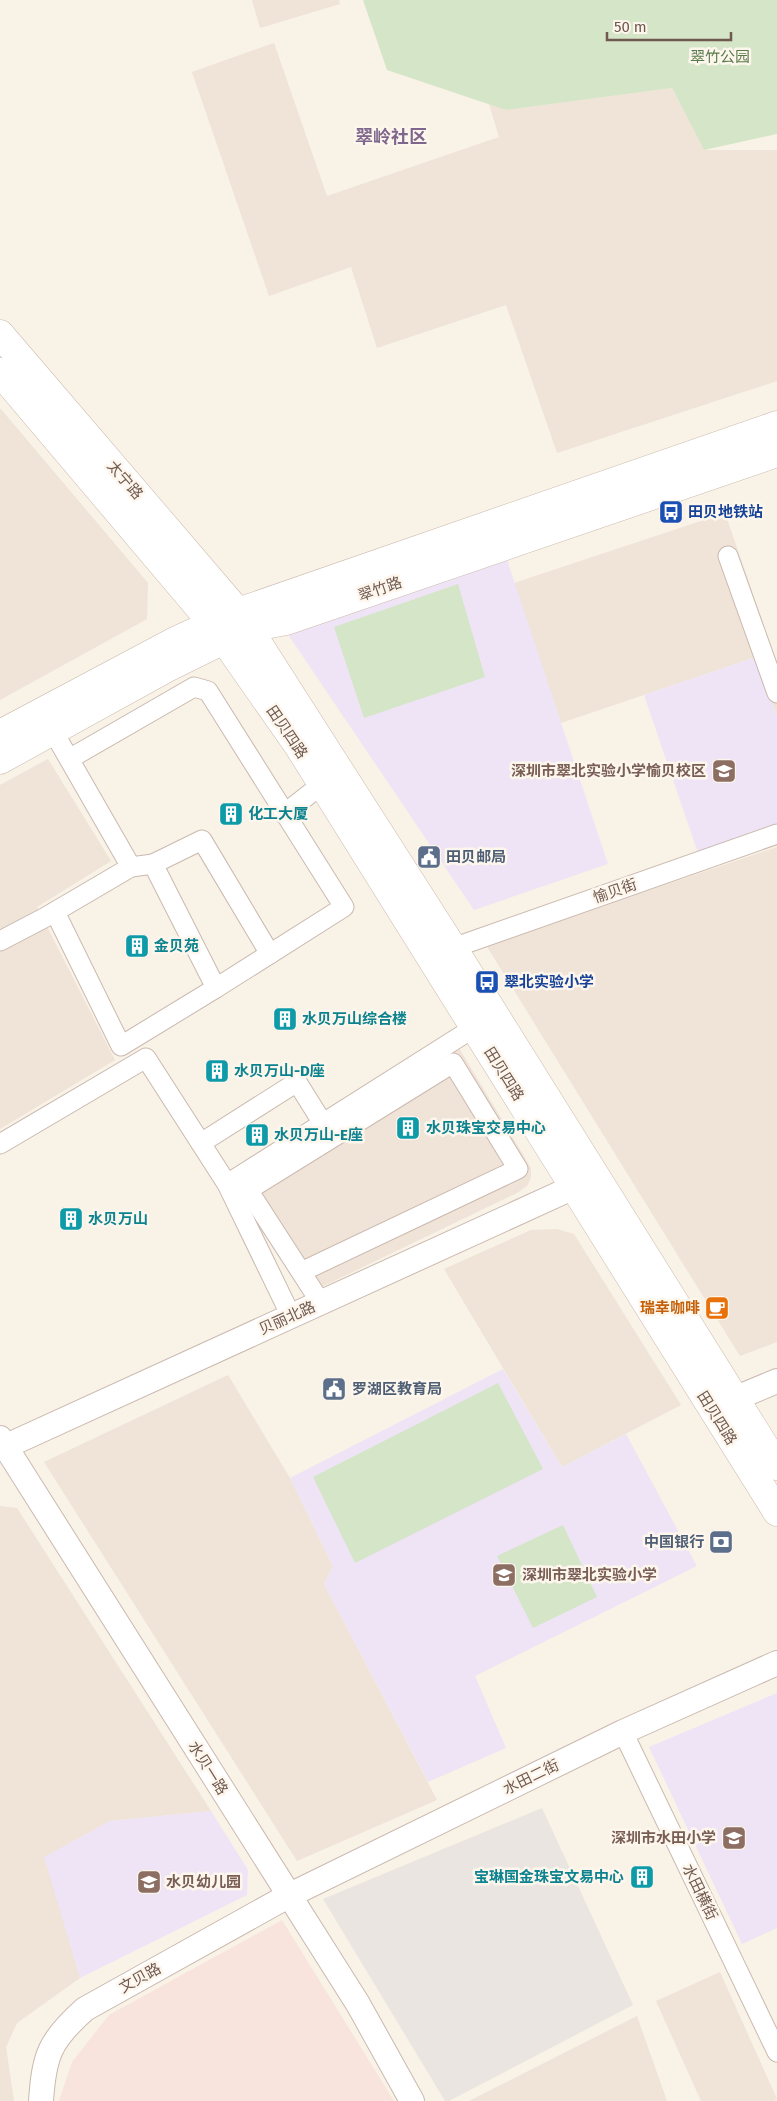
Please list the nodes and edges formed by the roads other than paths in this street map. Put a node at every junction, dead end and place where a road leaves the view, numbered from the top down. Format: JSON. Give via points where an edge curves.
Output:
{"nodes":[{"id":1,"x":0,"y":334,"type":"edge"},
{"id":2,"x":0,"y":372,"type":"edge"},
{"id":3,"x":777,"y":425,"type":"edge"},
{"id":4,"x":777,"y":453,"type":"edge"},
{"id":5,"x":728,"y":556,"type":"dead end"},
{"id":6,"x":231,"y":626,"type":"junction"},
{"id":7,"x":777,"y":693,"type":"edge"},
{"id":8,"x":53,"y":731,"type":"junction"},
{"id":9,"x":0,"y":734,"type":"edge"},
{"id":10,"x":308,"y":741,"type":"junction"},
{"id":11,"x":69,"y":759,"type":"junction"},
{"id":12,"x":0,"y":760,"type":"edge"},
{"id":13,"x":321,"y":785,"type":"junction"},
{"id":14,"x":284,"y":814,"type":"junction"},
{"id":15,"x":777,"y":834,"type":"edge"},
{"id":16,"x":153,"y":864,"type":"junction"},
{"id":17,"x":132,"y":866,"type":"junction"},
{"id":18,"x":55,"y":912,"type":"junction"},
{"id":19,"x":0,"y":941,"type":"edge"},
{"id":20,"x":453,"y":948,"type":"junction"},
{"id":21,"x":270,"y":954,"type":"junction"},
{"id":22,"x":216,"y":988,"type":"junction"},
{"id":23,"x":475,"y":1027,"type":"junction"},
{"id":24,"x":322,"y":1122,"type":"junction"},
{"id":25,"x":201,"y":1143,"type":"junction"},
{"id":26,"x":0,"y":1144,"type":"edge"},
{"id":27,"x":227,"y":1184,"type":"junction"},
{"id":28,"x":574,"y":1187,"type":"junction"},
{"id":29,"x":301,"y":1272,"type":"junction"},
{"id":30,"x":321,"y":1303,"type":"junction"},
{"id":31,"x":291,"y":1316,"type":"junction"},
{"id":32,"x":777,"y":1381,"type":"edge"},
{"id":33,"x":734,"y":1398,"type":"junction"},
{"id":34,"x":2,"y":1444,"type":"edge"},
{"id":35,"x":777,"y":1466,"type":"edge"},
{"id":36,"x":777,"y":1512,"type":"edge"},
{"id":37,"x":777,"y":1663,"type":"edge"},
{"id":38,"x":623,"y":1732,"type":"junction"},
{"id":39,"x":288,"y":1896,"type":"junction"},
{"id":40,"x":777,"y":2052,"type":"edge"},
{"id":41,"x":41,"y":2101,"type":"edge"},
{"id":42,"x":412,"y":2101,"type":"edge"}],
"edges":[{"from":1,"to":6,"type":"main road","name":"太宁路"},
{"from":2,"to":6,"type":"main road","name":"太宁路"},
{"from":3,"to":6,"type":"main road","name":"翠竹路"},
{"from":4,"to":6,"type":"main road","name":"翠竹路","via":[[286,621]]},
{"from":5,"to":7,"type":"street"},
{"from":6,"to":8,"type":"main road","name":"翠竹路","via":[[167,668]]},
{"from":6,"to":9,"type":"main road","name":"翠竹路","via":[[173,642]]},
{"from":6,"to":10,"type":"main road","name":"田贝四路"},
{"from":8,"to":11,"type":"street"},
{"from":8,"to":12,"type":"main road","name":"翠竹路"},
{"from":10,"to":13,"type":"main road","name":"田贝四路"},
{"from":10,"to":20,"type":"main road","name":"田贝四路"},
{"from":11,"to":14,"type":"street","via":[[194,687],[208,692]]},
{"from":11,"to":17,"type":"street"},
{"from":13,"to":14,"type":"street"},
{"from":13,"to":23,"type":"main road","name":"田贝四路"},
{"from":14,"to":21,"type":"street","via":[[344,907]]},
{"from":15,"to":20,"type":"street","name":"愉贝街"},
{"from":16,"to":17,"type":"street"},
{"from":16,"to":21,"type":"street","via":[[202,840]]},
{"from":16,"to":22,"type":"street"},
{"from":17,"to":18,"type":"street"},
{"from":18,"to":19,"type":"street"},
{"from":18,"to":22,"type":"street","via":[[121,1046]]},
{"from":20,"to":33,"type":"main road","name":"田贝四路"},
{"from":21,"to":22,"type":"street"},
{"from":23,"to":24,"type":"street"},
{"from":23,"to":28,"type":"main road","name":"田贝四路"},
{"from":24,"to":25,"type":"street","via":[[297,1082]]},
{"from":24,"to":27,"type":"street"},
{"from":25,"to":26,"type":"street","via":[[146,1058]]},
{"from":25,"to":27,"type":"street"},
{"from":27,"to":31,"type":"street"},
{"from":28,"to":30,"type":"street","name":"贝丽北路"},
{"from":28,"to":36,"type":"main road","name":"田贝四路"},
{"from":29,"to":29,"type":"street","via":[[248,1190],[453,1063],[518,1169]]},
{"from":29,"to":30,"type":"street"},
{"from":30,"to":31,"type":"street","name":"贝丽北路"},
{"from":31,"to":34,"type":"street","name":"贝丽北路"},
{"from":32,"to":33,"type":"street"},
{"from":33,"to":35,"type":"main road","name":"田贝四路"},
{"from":34,"to":39,"type":"street","name":"水贝一路"},
{"from":37,"to":38,"type":"street","name":"水田二街"},
{"from":38,"to":39,"type":"street","name":"水田二街"},
{"from":38,"to":40,"type":"street","name":"水田横街"},
{"from":39,"to":41,"type":"street","name":"文贝路","via":[[85,2009],[66,2025],[51,2047],[43,2069]]},
{"from":39,"to":42,"type":"street","name":"水贝一路","via":[[358,2004]]}]}
